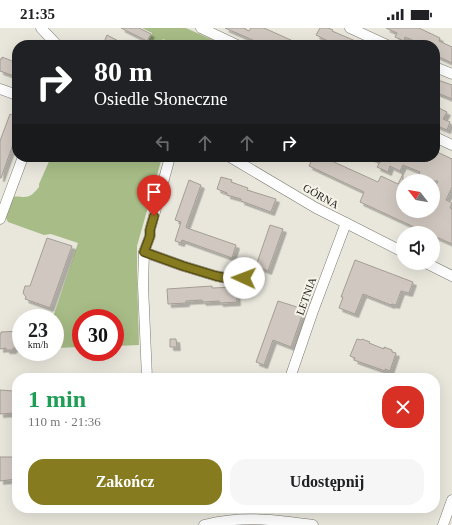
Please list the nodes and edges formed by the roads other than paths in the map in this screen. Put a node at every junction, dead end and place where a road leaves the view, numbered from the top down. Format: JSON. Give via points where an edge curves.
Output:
{"nodes":[{"id":1,"x":41,"y":28,"type":"edge"},
{"id":2,"x":201,"y":28,"type":"edge"},
{"id":3,"x":350,"y":28,"type":"edge"},
{"id":4,"x":52,"y":40,"type":"edge"},
{"id":5,"x":226,"y":40,"type":"edge"},
{"id":6,"x":376,"y":40,"type":"edge"},
{"id":7,"x":440,"y":69,"type":"edge"},
{"id":8,"x":452,"y":74,"type":"edge"},
{"id":9,"x":0,"y":89,"type":"edge"},
{"id":10,"x":12,"y":93,"type":"edge"},
{"id":11,"x":440,"y":139,"type":"edge"},
{"id":12,"x":452,"y":145,"type":"edge"},
{"id":13,"x":21,"y":162,"type":"edge"},
{"id":14,"x":169,"y":162,"type":"edge"},
{"id":15,"x":238,"y":162,"type":"edge"},
{"id":16,"x":0,"y":219,"type":"edge"},
{"id":17,"x":346,"y":223,"type":"junction"},
{"id":18,"x":396,"y":248,"type":"edge"},
{"id":19,"x":144,"y":252,"type":"junction"},
{"id":20,"x":440,"y":270,"type":"edge"},
{"id":21,"x":452,"y":276,"type":"edge"},
{"id":22,"x":244,"y":278,"type":"dead end"},
{"id":23,"x":148,"y":373,"type":"edge"},
{"id":24,"x":292,"y":373,"type":"edge"},
{"id":25,"x":452,"y":500,"type":"edge"},
{"id":26,"x":255,"y":513,"type":"edge"},
{"id":27,"x":255,"y":519,"type":"junction"},
{"id":28,"x":275,"y":522,"type":"edge"},
{"id":29,"x":204,"y":525,"type":"edge"},
{"id":30,"x":313,"y":525,"type":"edge"},
{"id":31,"x":443,"y":525,"type":"edge"}],
"edges":[{"from":1,"to":4,"type":"street"},
{"from":2,"to":5,"type":"street"},
{"from":3,"to":6,"type":"street"},
{"from":7,"to":8,"type":"street"},
{"from":9,"to":10,"type":"street"},
{"from":11,"to":12,"type":"street"},
{"from":13,"to":16,"type":"street"},
{"from":14,"to":19,"type":"street"},
{"from":15,"to":17,"type":"street","name":"GÓRNA"},
{"from":17,"to":18,"type":"street","name":"GÓRNA"},
{"from":17,"to":24,"type":"street","name":"LETNIA"},
{"from":19,"to":22,"type":"street","via":[[216,276]]},
{"from":19,"to":23,"type":"street","via":[[143,285]]},
{"from":20,"to":21,"type":"street"},
{"from":25,"to":31,"type":"street"},
{"from":26,"to":27,"type":"street"},
{"from":27,"to":28,"type":"street"},
{"from":27,"to":29,"type":"street","via":[[236,519]]},
{"from":28,"to":30,"type":"street"}]}
